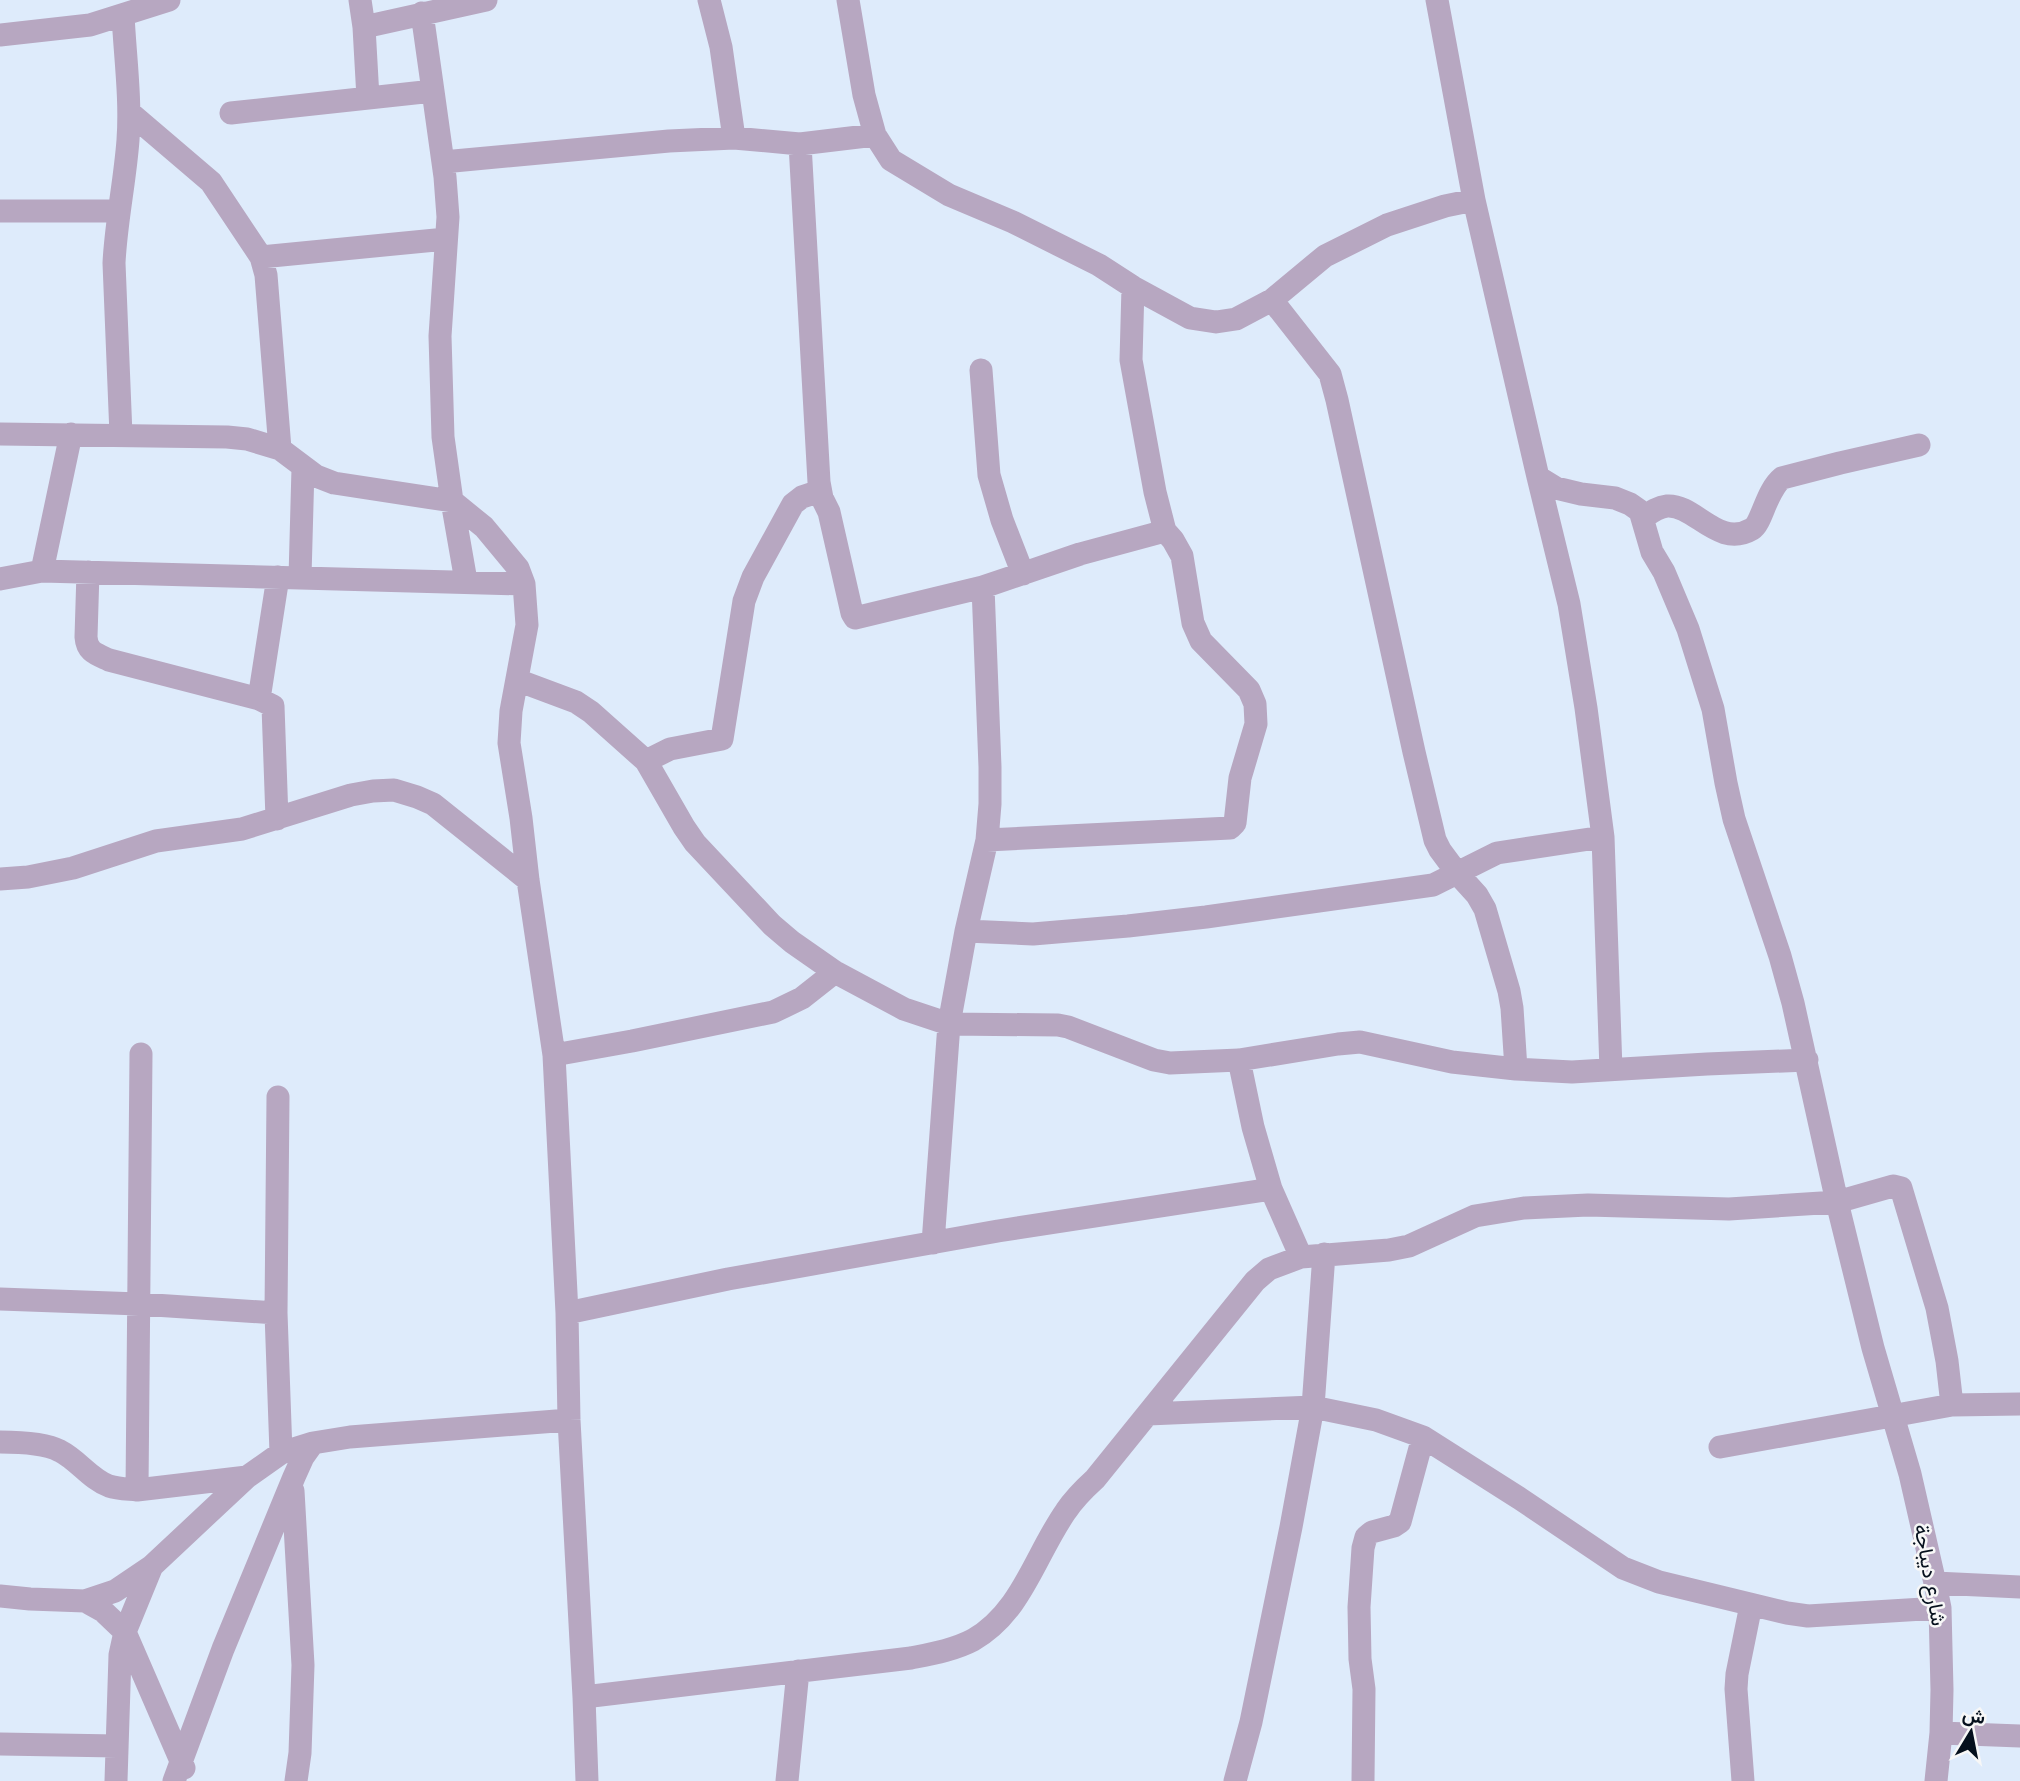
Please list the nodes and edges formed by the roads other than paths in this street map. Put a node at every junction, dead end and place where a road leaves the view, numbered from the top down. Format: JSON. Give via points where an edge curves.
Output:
{"nodes":[{"id":1,"x":169,"y":0,"type":"edge"},
{"id":2,"x":360,"y":0,"type":"edge"},
{"id":3,"x":486,"y":0,"type":"edge"},
{"id":4,"x":709,"y":0,"type":"edge"},
{"id":5,"x":848,"y":0,"type":"edge"},
{"id":6,"x":1437,"y":0,"type":"edge"},
{"id":7,"x":422,"y":13,"type":"junction"},
{"id":8,"x":123,"y":15,"type":"junction"},
{"id":9,"x":364,"y":27,"type":"junction"},
{"id":10,"x":0,"y":35,"type":"edge"},
{"id":11,"x":433,"y":91,"type":"junction"},
{"id":12,"x":368,"y":98,"type":"junction"},
{"id":13,"x":129,"y":112,"type":"junction"},
{"id":14,"x":232,"y":113,"type":"dead end"},
{"id":15,"x":875,"y":135,"type":"junction"},
{"id":16,"x":733,"y":138,"type":"junction"},
{"id":17,"x":800,"y":144,"type":"junction"},
{"id":18,"x":443,"y":162,"type":"junction"},
{"id":19,"x":1474,"y":200,"type":"junction"},
{"id":20,"x":0,"y":211,"type":"edge"},
{"id":21,"x":119,"y":211,"type":"junction"},
{"id":22,"x":446,"y":239,"type":"junction"},
{"id":23,"x":261,"y":257,"type":"junction"},
{"id":24,"x":1133,"y":288,"type":"junction"},
{"id":25,"x":1272,"y":300,"type":"junction"},
{"id":26,"x":981,"y":370,"type":"dead end"},
{"id":27,"x":0,"y":434,"type":"edge"},
{"id":28,"x":72,"y":434,"type":"junction"},
{"id":29,"x":121,"y":435,"type":"junction"},
{"id":30,"x":1919,"y":445,"type":"dead end"},
{"id":31,"x":280,"y":449,"type":"junction"},
{"id":32,"x":303,"y":468,"type":"junction"},
{"id":33,"x":1538,"y":477,"type":"junction"},
{"id":34,"x":820,"y":491,"type":"junction"},
{"id":35,"x":452,"y":501,"type":"junction"},
{"id":36,"x":1643,"y":518,"type":"junction"},
{"id":37,"x":1166,"y":530,"type":"junction"},
{"id":38,"x":42,"y":571,"type":"junction"},
{"id":39,"x":88,"y":572,"type":"junction"},
{"id":40,"x":1023,"y":574,"type":"junction"},
{"id":41,"x":289,"y":577,"type":"junction"},
{"id":42,"x":0,"y":579,"type":"edge"},
{"id":43,"x":466,"y":581,"type":"junction"},
{"id":44,"x":524,"y":584,"type":"junction"},
{"id":45,"x":983,"y":587,"type":"junction"},
{"id":46,"x":517,"y":680,"type":"junction"},
{"id":47,"x":259,"y":699,"type":"junction"},
{"id":48,"x":646,"y":761,"type":"junction"},
{"id":49,"x":277,"y":819,"type":"junction"},
{"id":50,"x":1603,"y":837,"type":"junction"},
{"id":51,"x":987,"y":840,"type":"junction"},
{"id":52,"x":1457,"y":873,"type":"junction"},
{"id":53,"x":0,"y":879,"type":"edge"},
{"id":54,"x":528,"y":880,"type":"junction"},
{"id":55,"x":966,"y":931,"type":"junction"},
{"id":56,"x":835,"y":972,"type":"junction"},
{"id":57,"x":949,"y":1024,"type":"junction"},
{"id":58,"x":141,"y":1054,"type":"dead end"},
{"id":59,"x":554,"y":1055,"type":"junction"},
{"id":60,"x":1239,"y":1060,"type":"junction"},
{"id":61,"x":1807,"y":1060,"type":"junction"},
{"id":62,"x":1516,"y":1069,"type":"junction"},
{"id":63,"x":1611,"y":1070,"type":"junction"},
{"id":64,"x":278,"y":1097,"type":"dead end"},
{"id":65,"x":1271,"y":1189,"type":"junction"},
{"id":66,"x":1837,"y":1202,"type":"junction"},
{"id":67,"x":933,"y":1243,"type":"junction"},
{"id":68,"x":1313,"y":1255,"type":"junction"},
{"id":69,"x":0,"y":1300,"type":"edge"},
{"id":70,"x":139,"y":1304,"type":"junction"},
{"id":71,"x":276,"y":1313,"type":"junction"},
{"id":72,"x":567,"y":1313,"type":"junction"},
{"id":73,"x":2020,"y":1404,"type":"edge"},
{"id":74,"x":1952,"y":1405,"type":"junction"},
{"id":75,"x":1313,"y":1407,"type":"junction"},
{"id":76,"x":1148,"y":1414,"type":"junction"},
{"id":77,"x":1893,"y":1414,"type":"junction"},
{"id":78,"x":569,"y":1420,"type":"junction"},
{"id":79,"x":1423,"y":1437,"type":"junction"},
{"id":80,"x":0,"y":1442,"type":"edge"},
{"id":81,"x":313,"y":1443,"type":"junction"},
{"id":82,"x":1720,"y":1447,"type":"dead end"},
{"id":83,"x":281,"y":1453,"type":"junction"},
{"id":84,"x":247,"y":1477,"type":"junction"},
{"id":85,"x":294,"y":1477,"type":"junction"},
{"id":86,"x":137,"y":1490,"type":"junction"},
{"id":87,"x":152,"y":1566,"type":"junction"},
{"id":88,"x":1935,"y":1583,"type":"junction"},
{"id":89,"x":2020,"y":1587,"type":"edge"},
{"id":90,"x":0,"y":1596,"type":"edge"},
{"id":91,"x":85,"y":1601,"type":"junction"},
{"id":92,"x":1751,"y":1605,"type":"junction"},
{"id":93,"x":1940,"y":1608,"type":"junction"},
{"id":94,"x":125,"y":1632,"type":"junction"},
{"id":95,"x":799,"y":1671,"type":"junction"},
{"id":96,"x":584,"y":1696,"type":"junction"},
{"id":97,"x":1941,"y":1733,"type":"junction"},
{"id":98,"x":2020,"y":1736,"type":"edge"},
{"id":99,"x":0,"y":1744,"type":"edge"},
{"id":100,"x":117,"y":1746,"type":"junction"},
{"id":101,"x":181,"y":1775,"type":"edge"},
{"id":102,"x":116,"y":1781,"type":"edge"},
{"id":103,"x":296,"y":1781,"type":"edge"},
{"id":104,"x":587,"y":1781,"type":"edge"},
{"id":105,"x":787,"y":1781,"type":"edge"},
{"id":106,"x":1235,"y":1781,"type":"edge"},
{"id":107,"x":1363,"y":1781,"type":"edge"},
{"id":108,"x":1743,"y":1781,"type":"edge"},
{"id":109,"x":1936,"y":1781,"type":"edge"}],
"edges":[{"from":1,"to":8,"type":"street"},
{"from":2,"to":9,"type":"street"},
{"from":3,"to":7,"type":"street"},
{"from":4,"to":16,"type":"street","via":[[722,47]]},
{"from":5,"to":15,"type":"street"},
{"from":6,"to":19,"type":"street"},
{"from":7,"to":9,"type":"street"},
{"from":7,"to":11,"type":"street"},
{"from":8,"to":10,"type":"street","via":[[90,25]]},
{"from":8,"to":13,"type":"street"},
{"from":9,"to":12,"type":"street"},
{"from":11,"to":12,"type":"street"},
{"from":11,"to":18,"type":"street"},
{"from":12,"to":14,"type":"street"},
{"from":13,"to":21,"type":"street"},
{"from":13,"to":23,"type":"street","via":[[211,182]]},
{"from":15,"to":17,"type":"street"},
{"from":15,"to":24,"type":"street","via":[[891,160],[949,195],[1099,265]]},
{"from":16,"to":17,"type":"street"},
{"from":16,"to":18,"type":"street"},
{"from":17,"to":34,"type":"street"},
{"from":18,"to":22,"type":"street"},
{"from":19,"to":25,"type":"street","via":[[1387,225],[1325,256]]},
{"from":19,"to":33,"type":"street"},
{"from":20,"to":21,"type":"street"},
{"from":21,"to":29,"type":"street","via":[[114,275]]},
{"from":22,"to":23,"type":"street"},
{"from":22,"to":35,"type":"street","via":[[440,336],[443,437]]},
{"from":23,"to":31,"type":"street"},
{"from":24,"to":25,"type":"street","via":[[1189,318],[1208,322],[1236,319]]},
{"from":24,"to":37,"type":"street","via":[[1130,360]]},
{"from":25,"to":52,"type":"street","via":[[1330,374],[1435,840]]},
{"from":26,"to":40,"type":"street","via":[[990,482]]},
{"from":27,"to":28,"type":"street"},
{"from":28,"to":29,"type":"street"},
{"from":28,"to":38,"type":"street"},
{"from":29,"to":31,"type":"street","via":[[237,438]]},
{"from":30,"to":36,"type":"street","via":[[1782,478],[1770,491],[1756,526],[1739,533],[1722,533],[1670,506]]},
{"from":31,"to":32,"type":"street"},
{"from":32,"to":35,"type":"street","via":[[334,483]]},
{"from":32,"to":41,"type":"street"},
{"from":33,"to":36,"type":"street","via":[[1566,491],[1615,498],[1640,511]]},
{"from":33,"to":50,"type":"street","via":[[1569,604]]},
{"from":34,"to":45,"type":"street","via":[[855,618]]},
{"from":34,"to":48,"type":"street","via":[[793,504],[753,577],[740,618],[722,738],[670,749]]},
{"from":35,"to":43,"type":"street"},
{"from":35,"to":44,"type":"street","via":[[484,527],[518,568]]},
{"from":36,"to":61,"type":"street","name":"شارع ديباجة","via":[[1652,552],[1688,629],[1713,709],[1734,819],[1780,956]]},
{"from":37,"to":40,"type":"street"},
{"from":37,"to":51,"type":"street","via":[[1182,556],[1193,623],[1201,641],[1249,690],[1255,704],[1256,724],[1242,771],[1235,823],[1230,828]]},
{"from":38,"to":39,"type":"street"},
{"from":38,"to":42,"type":"street"},
{"from":39,"to":41,"type":"street"},
{"from":39,"to":47,"type":"street","via":[[86,645],[90,651]]},
{"from":40,"to":45,"type":"street"},
{"from":41,"to":43,"type":"street"},
{"from":41,"to":47,"type":"street"},
{"from":43,"to":44,"type":"street"},
{"from":44,"to":46,"type":"street","via":[[527,625]]},
{"from":45,"to":51,"type":"street","via":[[990,767]]},
{"from":46,"to":48,"type":"street","via":[[576,702]]},
{"from":46,"to":54,"type":"street","via":[[509,743]]},
{"from":47,"to":49,"type":"street","via":[[273,706]]},
{"from":48,"to":56,"type":"street","via":[[695,843],[772,925]]},
{"from":49,"to":53,"type":"street","via":[[242,829],[156,841],[73,868]]},
{"from":49,"to":54,"type":"street","via":[[351,795],[394,790],[433,804]]},
{"from":50,"to":52,"type":"street","via":[[1497,853]]},
{"from":50,"to":63,"type":"street"},
{"from":51,"to":55,"type":"street"},
{"from":52,"to":55,"type":"street","via":[[1433,885],[1206,917],[1033,934]]},
{"from":52,"to":62,"type":"street","via":[[1481,900],[1489,921],[1509,991]]},
{"from":54,"to":59,"type":"street"},
{"from":55,"to":57,"type":"street"},
{"from":56,"to":57,"type":"street","via":[[904,1009]]},
{"from":56,"to":59,"type":"street","via":[[802,998],[773,1012]]},
{"from":57,"to":60,"type":"street","via":[[1058,1025],[1162,1063]]},
{"from":57,"to":67,"type":"street"},
{"from":58,"to":70,"type":"street"},
{"from":59,"to":72,"type":"street"},
{"from":60,"to":62,"type":"street","via":[[1360,1042],[1436,1059]]},
{"from":60,"to":65,"type":"street"},
{"from":61,"to":63,"type":"street"},
{"from":61,"to":66,"type":"street","name":"شارع ديباجة"},
{"from":62,"to":63,"type":"street"},
{"from":64,"to":71,"type":"street"},
{"from":65,"to":67,"type":"street"},
{"from":65,"to":68,"type":"street"},
{"from":66,"to":68,"type":"street","via":[[1729,1209],[1524,1208],[1475,1216],[1409,1246]]},
{"from":66,"to":74,"type":"street","via":[[1893,1186],[1901,1188],[1937,1308]]},
{"from":66,"to":77,"type":"street","name":"شارع ديباجة"},
{"from":67,"to":72,"type":"street"},
{"from":68,"to":75,"type":"street"},
{"from":68,"to":76,"type":"street","via":[[1269,1269],[1255,1281]]},
{"from":69,"to":70,"type":"street"},
{"from":70,"to":71,"type":"street"},
{"from":70,"to":86,"type":"street"},
{"from":71,"to":83,"type":"street"},
{"from":72,"to":78,"type":"street"},
{"from":73,"to":74,"type":"street"},
{"from":74,"to":77,"type":"street"},
{"from":75,"to":76,"type":"street"},
{"from":75,"to":79,"type":"street","via":[[1376,1420]]},
{"from":75,"to":106,"type":"street","via":[[1251,1722]]},
{"from":76,"to":95,"type":"street","via":[[1065,1512],[1019,1596],[972,1640],[911,1658]]},
{"from":77,"to":82,"type":"street"},
{"from":77,"to":88,"type":"street","name":"شارع ديباجة"},
{"from":78,"to":81,"type":"street"},
{"from":78,"to":96,"type":"street"},
{"from":79,"to":92,"type":"street","via":[[1623,1568],[1659,1583]]},
{"from":79,"to":107,"type":"street","via":[[1400,1522],[1372,1532],[1363,1548],[1359,1607]]},
{"from":80,"to":86,"type":"street","via":[[60,1450],[109,1486]]},
{"from":81,"to":83,"type":"street"},
{"from":81,"to":85,"type":"street"},
{"from":83,"to":84,"type":"street"},
{"from":84,"to":86,"type":"street"},
{"from":84,"to":87,"type":"street"},
{"from":85,"to":101,"type":"street","via":[[223,1649]]},
{"from":85,"to":103,"type":"street","via":[[303,1665]]},
{"from":87,"to":91,"type":"street","via":[[115,1591]]},
{"from":87,"to":94,"type":"street"},
{"from":88,"to":89,"type":"street"},
{"from":88,"to":93,"type":"street","name":"شارع ديباجة"},
{"from":90,"to":91,"type":"street"},
{"from":91,"to":94,"type":"street"},
{"from":92,"to":93,"type":"street","via":[[1808,1616]]},
{"from":92,"to":108,"type":"street","via":[[1736,1689]]},
{"from":93,"to":97,"type":"street","name":"شارع ديباجة"},
{"from":94,"to":100,"type":"street"},
{"from":94,"to":101,"type":"street"},
{"from":95,"to":96,"type":"street"},
{"from":95,"to":105,"type":"street"},
{"from":96,"to":104,"type":"street"},
{"from":97,"to":98,"type":"street"},
{"from":97,"to":109,"type":"street","name":"شارع ديباجة"},
{"from":99,"to":100,"type":"street"},
{"from":100,"to":102,"type":"street"}]}
